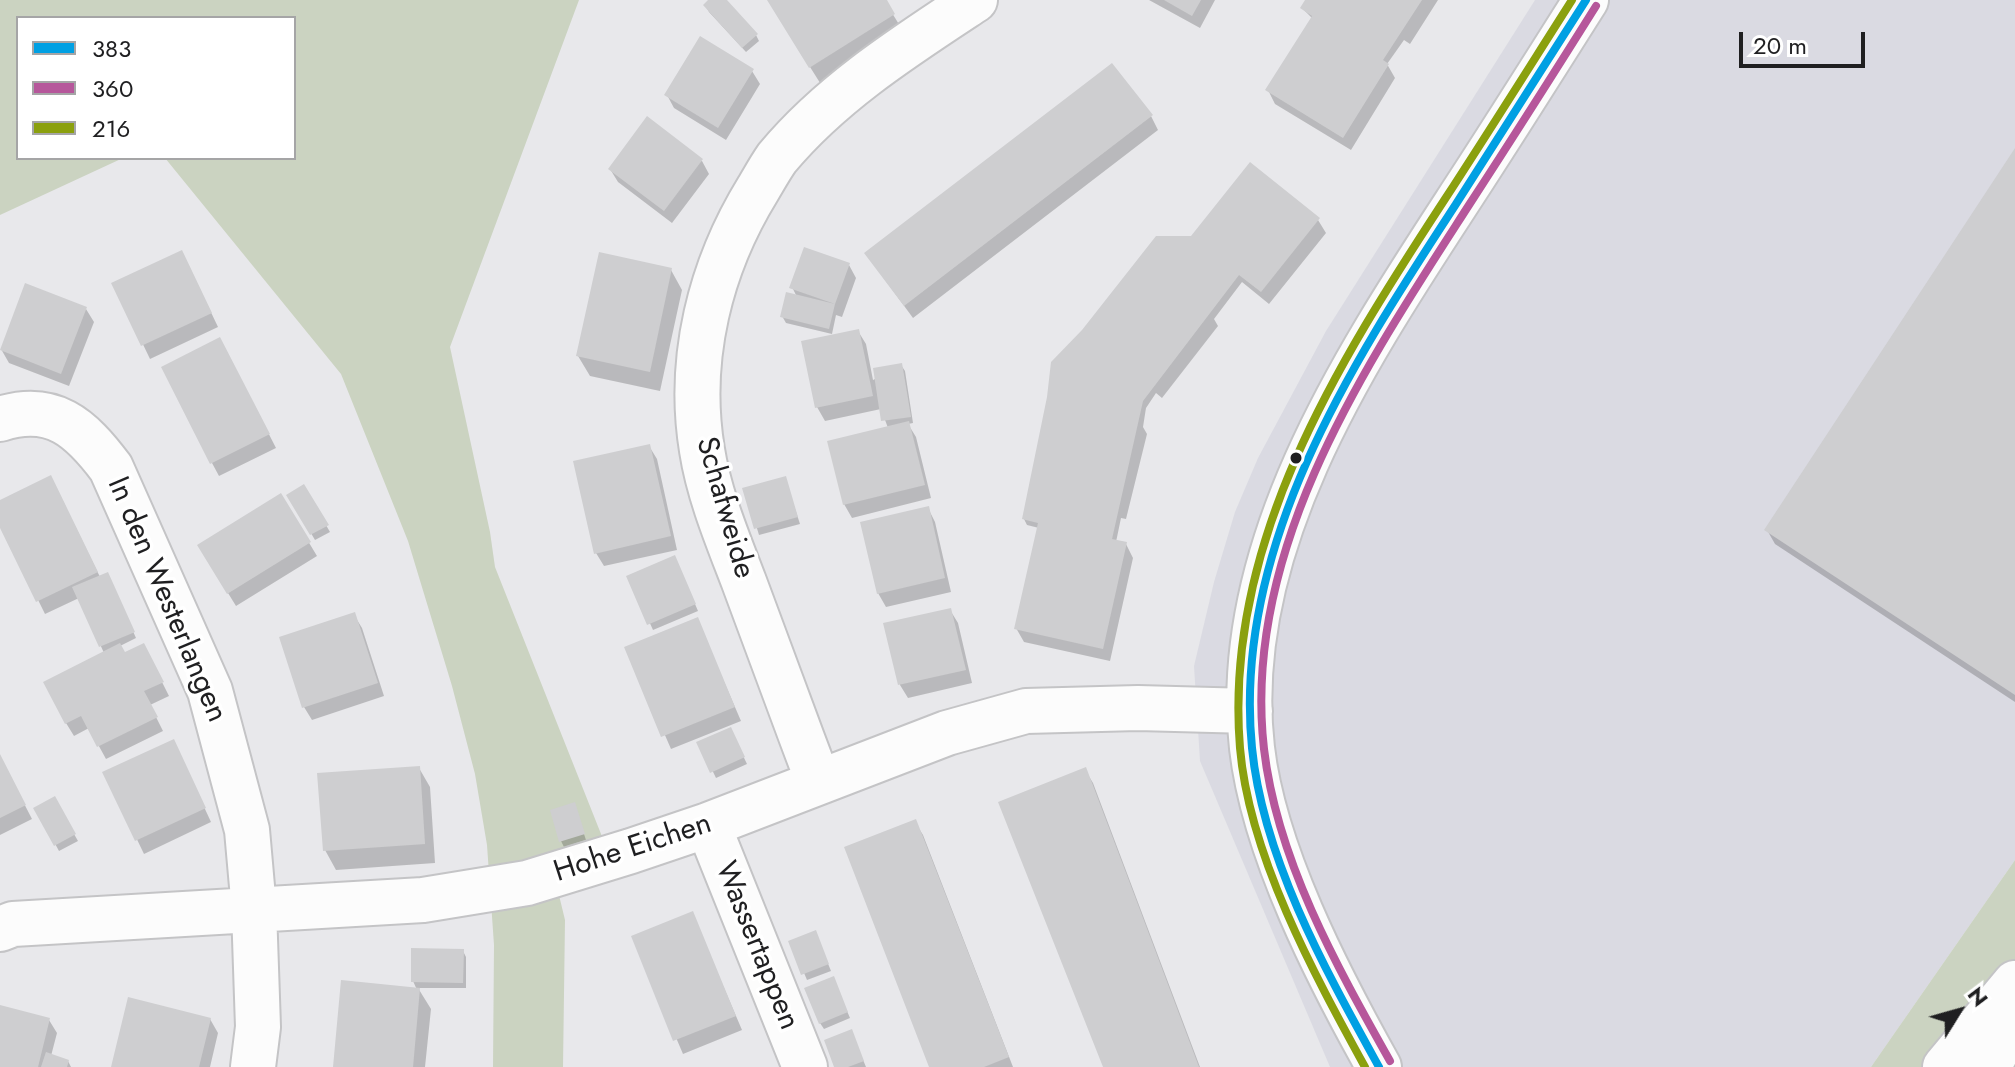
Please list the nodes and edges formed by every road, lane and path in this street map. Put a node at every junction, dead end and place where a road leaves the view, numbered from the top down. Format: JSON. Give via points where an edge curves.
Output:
{"nodes":[{"id":1,"x":975,"y":0,"type":"edge"},
{"id":2,"x":1586,"y":0,"type":"edge"},
{"id":3,"x":0,"y":419,"type":"edge"},
{"id":4,"x":1250,"y":711,"type":"junction"},
{"id":5,"x":818,"y":781,"type":"junction"},
{"id":6,"x":708,"y":825,"type":"junction"},
{"id":7,"x":254,"y":909,"type":"junction"},
{"id":8,"x":0,"y":929,"type":"edge"},
{"id":9,"x":2015,"y":983,"type":"edge"},
{"id":10,"x":2015,"y":1019,"type":"edge"},
{"id":11,"x":253,"y":1067,"type":"edge"},
{"id":12,"x":805,"y":1067,"type":"edge"},
{"id":13,"x":1379,"y":1067,"type":"edge"},
{"id":14,"x":1945,"y":1067,"type":"edge"},
{"id":15,"x":1988,"y":1067,"type":"edge"}],
"edges":[{"from":1,"to":5,"type":"street","name":"Schafweide","via":[[892,55],[776,160],[741,216],[718,268],[702,329],[697,387],[702,451],[722,523]]},
{"from":2,"to":4,"type":"street","via":[[1410,275],[1314,444],[1267,570],[1258,608]]},
{"from":3,"to":7,"type":"street","name":"In den Westerlangen","via":[[32,413],[61,418],[89,438],[111,468],[210,691],[247,830]]},
{"from":4,"to":5,"type":"street","name":"Hohe Eichen","via":[[1026,711],[947,733]]},
{"from":4,"to":13,"type":"street","via":[[1260,792],[1280,860]]},
{"from":5,"to":6,"type":"street","name":"Hohe Eichen"},
{"from":6,"to":7,"type":"street","name":"Hohe Eichen","via":[[497,889],[423,900]]},
{"from":6,"to":12,"type":"street","name":"Wassertappen"},
{"from":7,"to":8,"type":"street","name":"Hohe Eichen"},
{"from":7,"to":11,"type":"street","name":"In den Westerlangen","via":[[258,1027]]},
{"from":9,"to":14,"type":"street"},
{"from":10,"to":15,"type":"street"}]}
